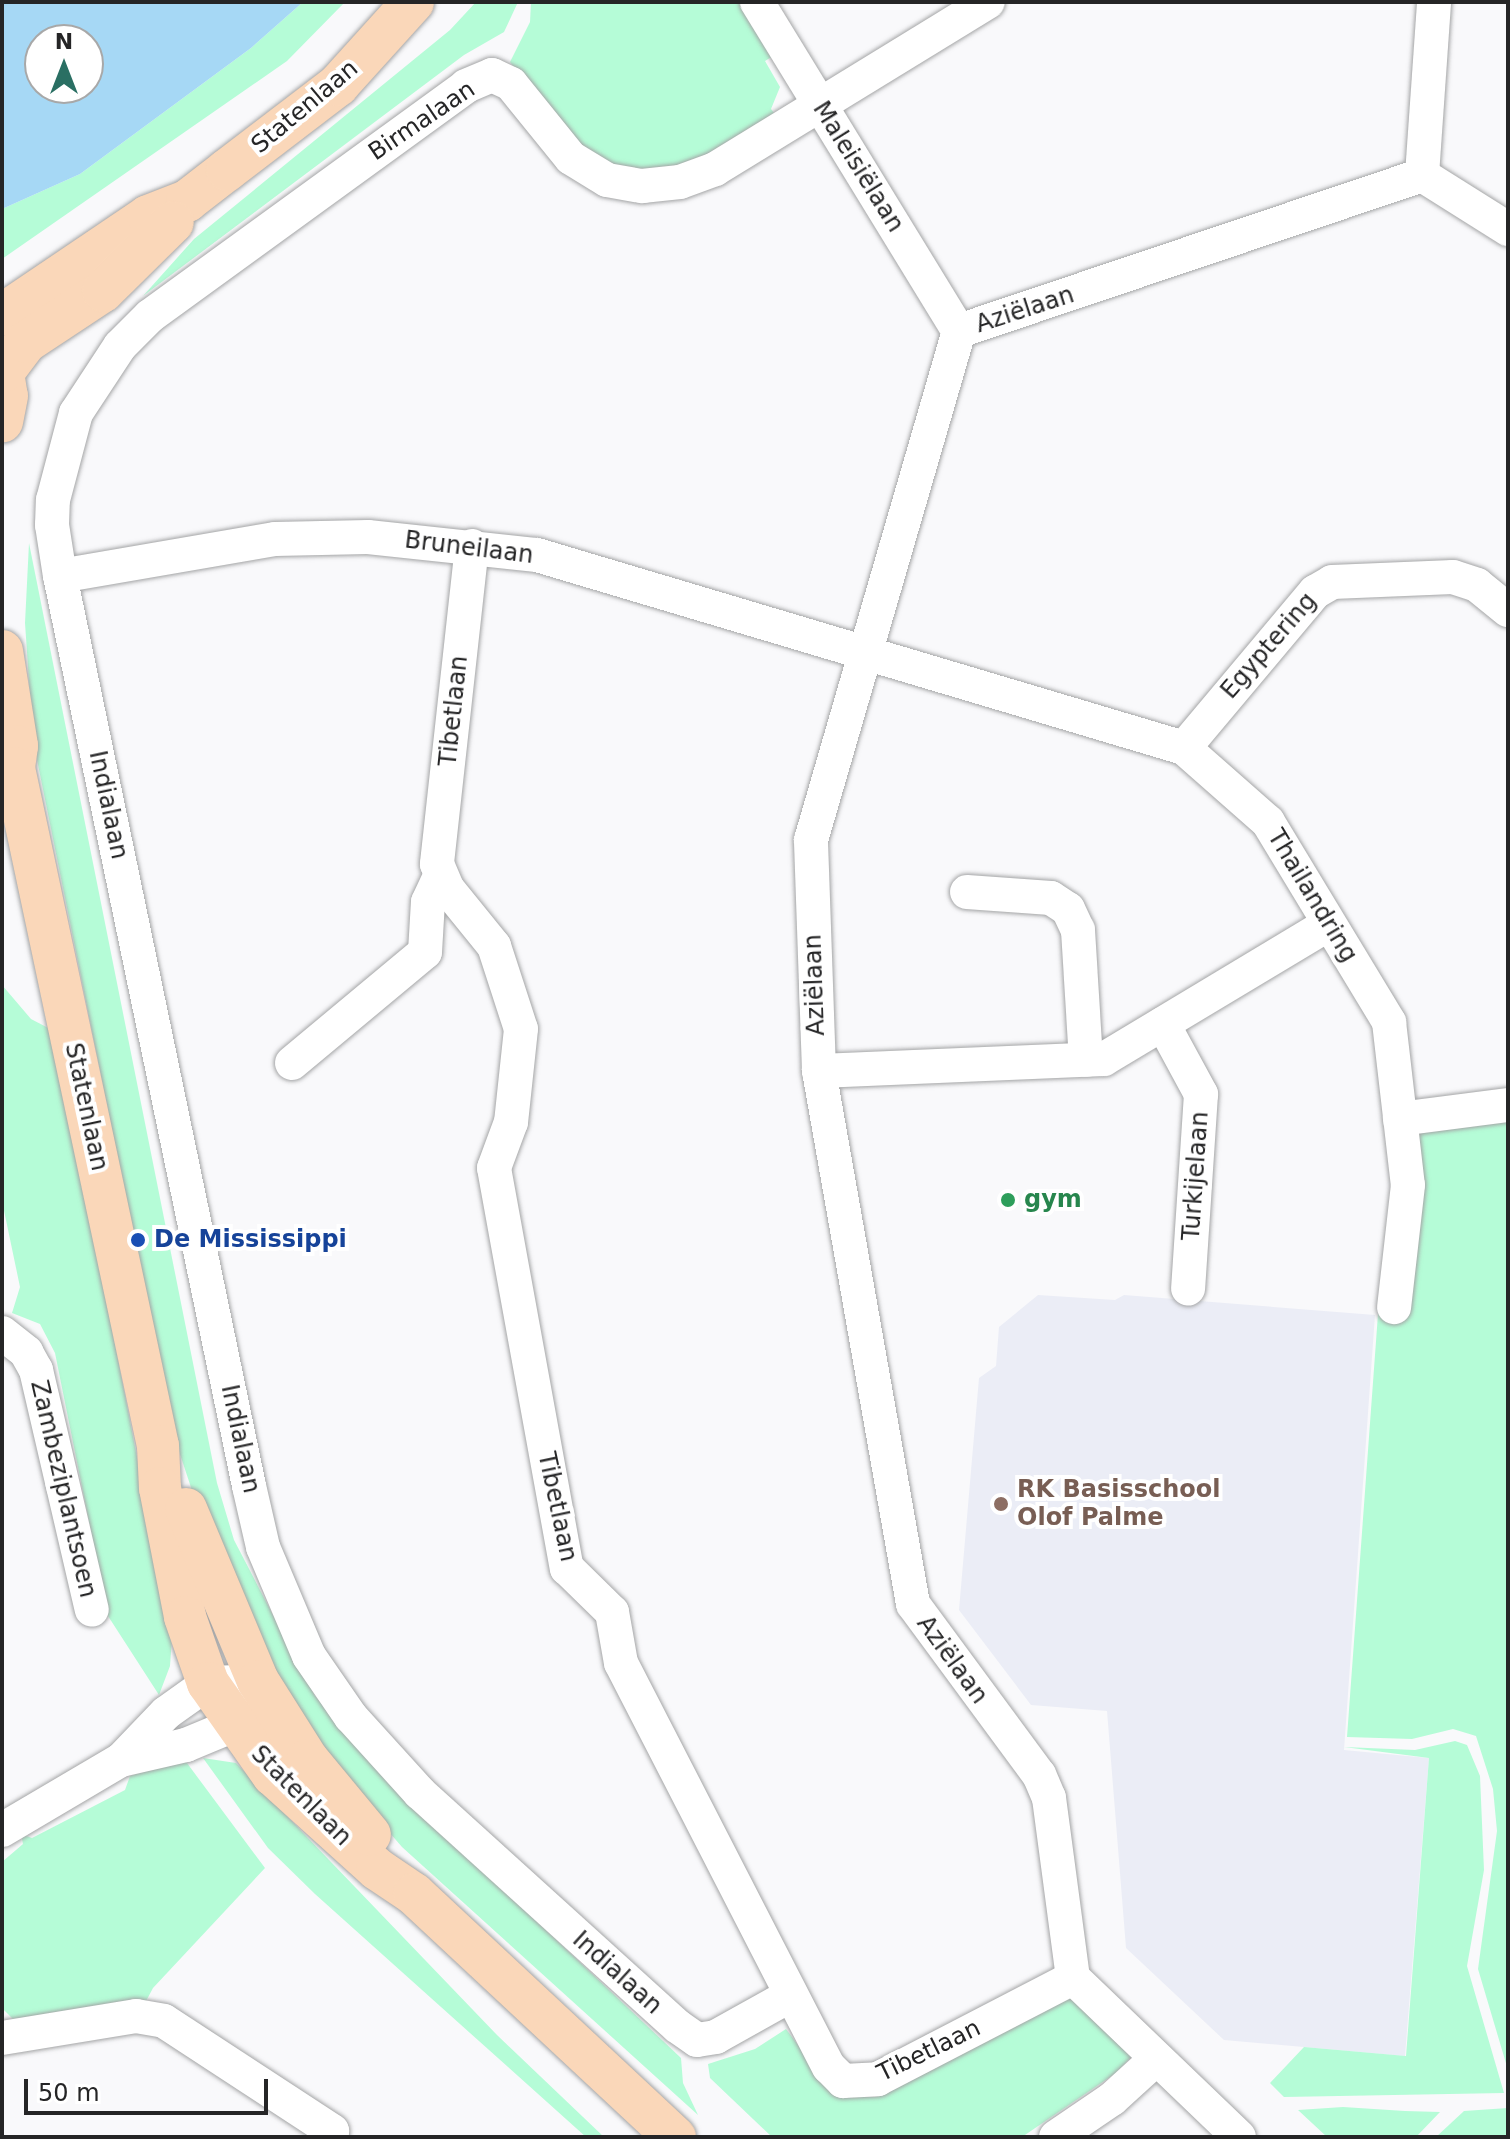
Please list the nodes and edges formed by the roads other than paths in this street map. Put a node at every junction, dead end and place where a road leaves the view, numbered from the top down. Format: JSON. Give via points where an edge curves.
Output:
{"nodes":[{"id":1,"x":413,"y":2,"type":"edge"},
{"id":2,"x":757,"y":2,"type":"edge"},
{"id":3,"x":988,"y":2,"type":"edge"},
{"id":4,"x":1434,"y":2,"type":"edge"},
{"id":5,"x":821,"y":105,"type":"junction"},
{"id":6,"x":1422,"y":175,"type":"junction"},
{"id":7,"x":187,"y":201,"type":"junction"},
{"id":8,"x":1508,"y":229,"type":"edge"},
{"id":9,"x":2,"y":315,"type":"edge"},
{"id":10,"x":959,"y":331,"type":"junction"},
{"id":11,"x":3,"y":368,"type":"edge"},
{"id":12,"x":2,"y":422,"type":"edge"},
{"id":13,"x":472,"y":546,"type":"junction"},
{"id":14,"x":60,"y":576,"type":"junction"},
{"id":15,"x":1508,"y":610,"type":"edge"},
{"id":16,"x":2,"y":651,"type":"edge"},
{"id":17,"x":866,"y":653,"type":"junction"},
{"id":18,"x":1184,"y":748,"type":"junction"},
{"id":19,"x":8,"y":757,"type":"edge"},
{"id":20,"x":440,"y":876,"type":"junction"},
{"id":21,"x":967,"y":892,"type":"dead end"},
{"id":22,"x":1329,"y":924,"type":"junction"},
{"id":23,"x":1163,"y":1024,"type":"junction"},
{"id":24,"x":1086,"y":1060,"type":"junction"},
{"id":25,"x":292,"y":1063,"type":"dead end"},
{"id":26,"x":819,"y":1071,"type":"junction"},
{"id":27,"x":1508,"y":1105,"type":"edge"},
{"id":28,"x":1400,"y":1119,"type":"junction"},
{"id":29,"x":1188,"y":1289,"type":"dead end"},
{"id":30,"x":1394,"y":1307,"type":"dead end"},
{"id":31,"x":2,"y":1333,"type":"edge"},
{"id":32,"x":158,"y":1446,"type":"junction"},
{"id":33,"x":92,"y":1610,"type":"dead end"},
{"id":34,"x":258,"y":1681,"type":"junction"},
{"id":35,"x":208,"y":1683,"type":"junction"},
{"id":36,"x":234,"y":1725,"type":"junction"},
{"id":37,"x":121,"y":1760,"type":"junction"},
{"id":38,"x":2,"y":1830,"type":"edge"},
{"id":39,"x":414,"y":1894,"type":"junction"},
{"id":40,"x":1073,"y":1978,"type":"junction"},
{"id":41,"x":791,"y":1995,"type":"junction"},
{"id":42,"x":2,"y":2038,"type":"edge"},
{"id":43,"x":1156,"y":2059,"type":"junction"},
{"id":44,"x":669,"y":2134,"type":"edge"},
{"id":45,"x":333,"y":2135,"type":"edge"},
{"id":46,"x":1056,"y":2137,"type":"edge"},
{"id":47,"x":1239,"y":2137,"type":"edge"}],
"edges":[{"from":1,"to":7,"type":"main road","name":"Statenlaan","via":[[338,85]]},
{"from":2,"to":5,"type":"street","name":"Maleisiëlaan"},
{"from":3,"to":5,"type":"street","name":"Birmalaan"},
{"from":4,"to":6,"type":"street"},
{"from":5,"to":10,"type":"street","name":"Maleisiëlaan"},
{"from":5,"to":14,"type":"street","name":"Birmalaan","via":[[715,169],[680,182],[642,186],[607,180],[571,158],[511,84],[492,75],[466,86],[172,299],[120,346],[87,390],[62,454],[52,525]]},
{"from":6,"to":8,"type":"street"},
{"from":6,"to":10,"type":"street","name":"Aziëlaan"},
{"from":7,"to":9,"type":"main road","name":"Statenlaan","via":[[148,216]]},
{"from":7,"to":11,"type":"main road","name":"Statenlaan","via":[[172,224],[103,291],[26,342]]},
{"from":10,"to":17,"type":"street","name":"Aziëlaan"},
{"from":11,"to":12,"type":"main road"},
{"from":13,"to":14,"type":"street","name":"Bruneilaan","via":[[368,537],[275,539]]},
{"from":13,"to":17,"type":"street","name":"Bruneilaan","via":[[537,555],[613,575]]},
{"from":13,"to":20,"type":"street","name":"Tibetlaan"},
{"from":14,"to":41,"type":"street","name":"Indialaan","via":[[263,1547],[309,1656],[351,1717],[420,1793],[677,2026],[697,2040],[716,2037]]},
{"from":15,"to":18,"type":"street","name":"Egyptering","via":[[1477,585],[1453,577],[1332,582],[1315,592]]},
{"from":16,"to":19,"type":"main road","name":"Statenlaan","via":[[17,746]]},
{"from":17,"to":18,"type":"street","name":"Thailandring"},
{"from":17,"to":26,"type":"street","name":"Aziëlaan","via":[[811,840]]},
{"from":18,"to":22,"type":"street","name":"Thailandring","via":[[1268,822]]},
{"from":19,"to":32,"type":"main road","name":"Statenlaan"},
{"from":20,"to":25,"type":"street","name":"Tibetlaan","via":[[428,902],[425,952]]},
{"from":20,"to":41,"type":"street","name":"Tibetlaan","via":[[494,946],[521,1029],[511,1122],[494,1168],[567,1568],[612,1612],[621,1663]]},
{"from":21,"to":24,"type":"street","via":[[1051,898],[1068,909],[1078,930]]},
{"from":22,"to":23,"type":"street"},
{"from":22,"to":28,"type":"street","name":"Thailandring","via":[[1389,1022]]},
{"from":23,"to":24,"type":"street","via":[[1104,1059]]},
{"from":23,"to":29,"type":"street","name":"Turkijelaan","via":[[1201,1094]]},
{"from":24,"to":26,"type":"street"},
{"from":26,"to":40,"type":"street","name":"Aziëlaan","via":[[913,1604],[1039,1775],[1049,1798]]},
{"from":27,"to":28,"type":"street"},
{"from":28,"to":30,"type":"street","name":"Thailandring","via":[[1408,1185]]},
{"from":31,"to":33,"type":"street","name":"Zambeziplantsoen","via":[[26,1352],[36,1370]]},
{"from":32,"to":34,"type":"main road","name":"Statenlaan"},
{"from":32,"to":35,"type":"main road","name":"Statenlaan","via":[[160,1488],[185,1617]]},
{"from":34,"to":35,"type":"street"},
{"from":34,"to":36,"type":"street"},
{"from":34,"to":39,"type":"main road","name":"Statenlaan","via":[[308,1760]]},
{"from":35,"to":36,"type":"main road","name":"Statenlaan"},
{"from":35,"to":37,"type":"street","via":[[166,1713]]},
{"from":36,"to":37,"type":"street","via":[[186,1745]]},
{"from":36,"to":39,"type":"main road","name":"Statenlaan","via":[[273,1775],[377,1869]]},
{"from":37,"to":38,"type":"street"},
{"from":39,"to":44,"type":"main road","name":"Statenlaan"},
{"from":40,"to":41,"type":"street","name":"Tibetlaan","via":[[878,2079],[857,2083],[843,2081],[829,2067]]},
{"from":40,"to":43,"type":"street"},
{"from":42,"to":45,"type":"street","via":[[136,2016],[164,2021]]},
{"from":43,"to":46,"type":"street","via":[[1112,2099]]},
{"from":43,"to":47,"type":"street"}]}
